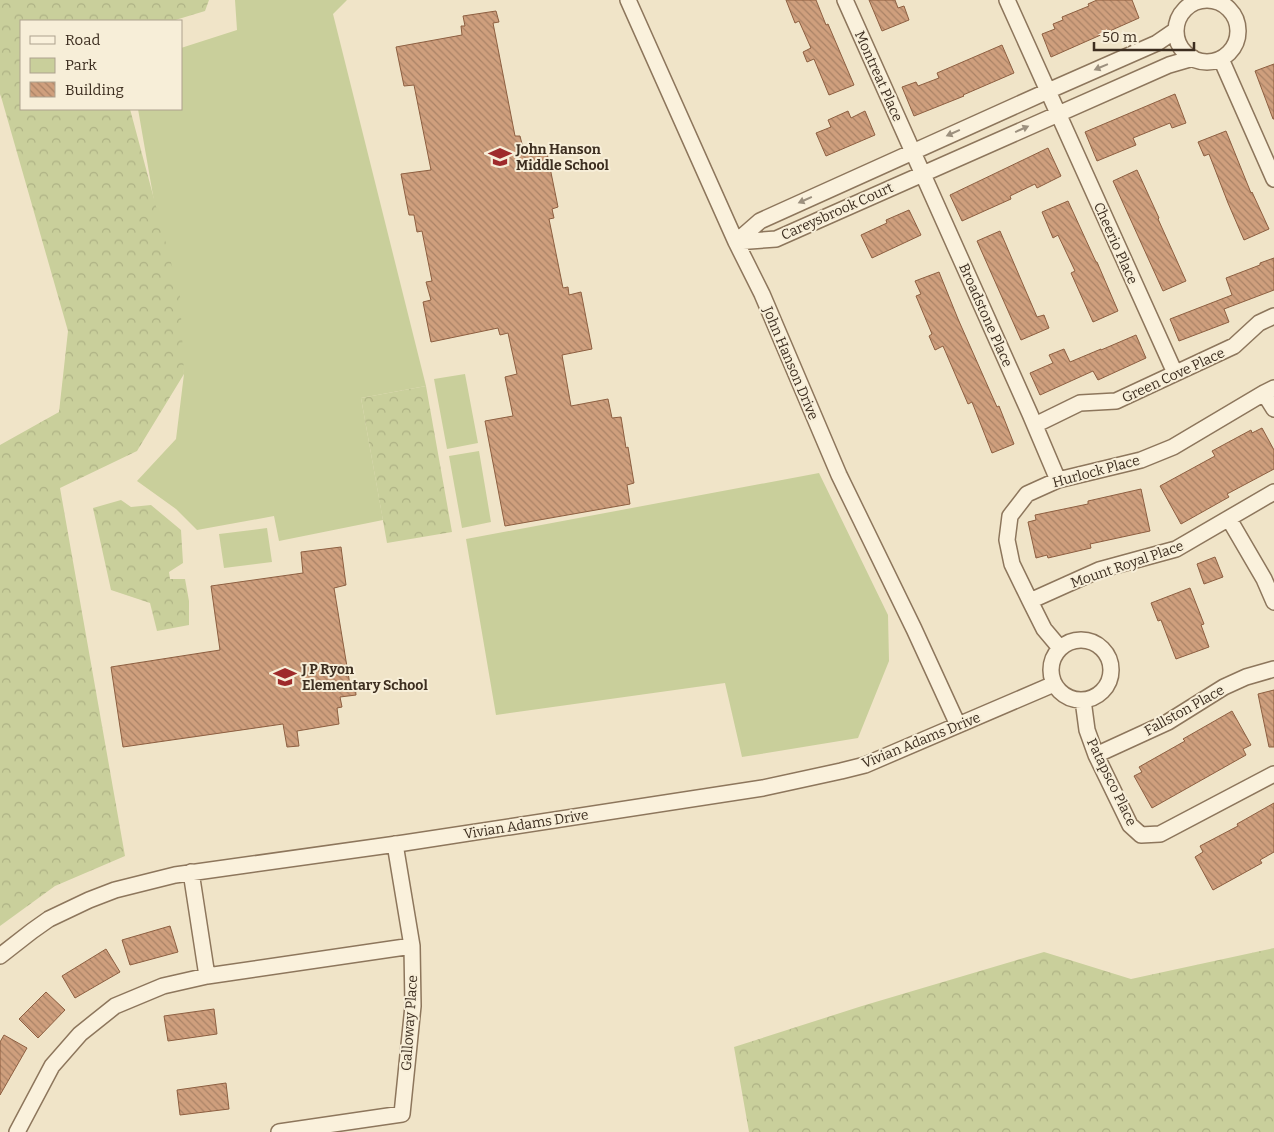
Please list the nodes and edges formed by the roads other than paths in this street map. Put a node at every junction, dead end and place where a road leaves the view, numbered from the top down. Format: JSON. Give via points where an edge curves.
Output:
{"nodes":[{"id":1,"x":628,"y":0,"type":"edge"},
{"id":2,"x":845,"y":0,"type":"edge"},
{"id":3,"x":1007,"y":0,"type":"edge"},
{"id":4,"x":1181,"y":5,"type":"edge"},
{"id":5,"x":1176,"y":30,"type":"junction"},
{"id":6,"x":1193,"y":58,"type":"junction"},
{"id":7,"x":1222,"y":59,"type":"junction"},
{"id":8,"x":1048,"y":91,"type":"junction"},
{"id":9,"x":1058,"y":113,"type":"junction"},
{"id":10,"x":913,"y":152,"type":"junction"},
{"id":11,"x":923,"y":173,"type":"junction"},
{"id":12,"x":1274,"y":179,"type":"edge"},
{"id":13,"x":736,"y":242,"type":"junction"},
{"id":14,"x":1274,"y":316,"type":"edge"},
{"id":15,"x":1175,"y":374,"type":"junction"},
{"id":16,"x":1269,"y":391,"type":"edge"},
{"id":17,"x":1274,"y":409,"type":"edge"},
{"id":18,"x":1035,"y":424,"type":"junction"},
{"id":19,"x":1058,"y":480,"type":"junction"},
{"id":20,"x":1274,"y":492,"type":"edge"},
{"id":21,"x":1229,"y":519,"type":"junction"},
{"id":22,"x":1030,"y":601,"type":"junction"},
{"id":23,"x":1274,"y":602,"type":"edge"},
{"id":24,"x":1060,"y":648,"type":"junction"},
{"id":25,"x":1274,"y":669,"type":"edge"},
{"id":26,"x":1054,"y":684,"type":"junction"},
{"id":27,"x":1083,"y":700,"type":"junction"},
{"id":28,"x":958,"y":725,"type":"junction"},
{"id":29,"x":1096,"y":755,"type":"junction"},
{"id":30,"x":1274,"y":774,"type":"edge"},
{"id":31,"x":394,"y":844,"type":"junction"},
{"id":32,"x":191,"y":872,"type":"junction"},
{"id":33,"x":412,"y":946,"type":"junction"},
{"id":34,"x":0,"y":956,"type":"edge"},
{"id":35,"x":207,"y":976,"type":"junction"},
{"id":36,"x":17,"y":1132,"type":"edge"},
{"id":37,"x":279,"y":1132,"type":"edge"}],
"edges":[{"from":1,"to":13,"type":"street","name":"John Hanson Drive"},
{"from":2,"to":10,"type":"street","name":"Montreat Place"},
{"from":3,"to":8,"type":"street","name":"Cheerio Place"},
{"from":4,"to":5,"type":"street"},
{"from":4,"to":7,"type":"street","via":[[1203,0],[1218,2],[1234,15],[1238,37],[1234,47]]},
{"from":5,"to":6,"type":"street","via":[[1180,45]]},
{"from":5,"to":8,"type":"street","name":"Careysbrook Court","one_way":true,"via":[[1157,43]]},
{"from":6,"to":7,"type":"street","via":[[1203,62]]},
{"from":6,"to":9,"type":"street","name":"Careysbrook Court","via":[[1169,65]]},
{"from":7,"to":12,"type":"street"},
{"from":8,"to":9,"type":"street","name":"Cheerio Place"},
{"from":8,"to":10,"type":"street","name":"Careysbrook Court","one_way":true},
{"from":11,"to":9,"type":"street","name":"Careysbrook Court","one_way":true},
{"from":9,"to":15,"type":"street","name":"Cheerio Place"},
{"from":10,"to":11,"type":"street","name":"Broadstone Place"},
{"from":10,"to":13,"type":"street","name":"Careysbrook Court","one_way":true,"via":[[760,221]]},
{"from":11,"to":13,"type":"street","name":"Careysbrook Court","via":[[776,238]]},
{"from":11,"to":18,"type":"street","name":"Broadstone Place"},
{"from":13,"to":28,"type":"street","name":"John Hanson Drive","via":[[762,294],[840,475]]},
{"from":14,"to":15,"type":"street","name":"Green Cove Place","via":[[1259,323],[1234,346]]},
{"from":15,"to":18,"type":"street","name":"Green Cove Place","via":[[1116,401],[1080,403]]},
{"from":16,"to":17,"type":"street"},
{"from":16,"to":19,"type":"street","name":"Hurlock Place","via":[[1173,448],[1141,460]]},
{"from":18,"to":19,"type":"street","name":"Broadstone Place"},
{"from":19,"to":22,"type":"street","name":"Hurlock Place","via":[[1026,494],[1010,516],[1007,540],[1012,564]]},
{"from":20,"to":21,"type":"street","name":"Mount Royal Place"},
{"from":21,"to":22,"type":"street","name":"Mount Royal Place","via":[[1176,549],[1099,570]]},
{"from":21,"to":23,"type":"street"},
{"from":22,"to":24,"type":"street","name":"Hurlock Place","via":[[1044,630]]},
{"from":24,"to":26,"type":"street","via":[[1051,665]]},
{"from":24,"to":27,"type":"street","via":[[1072,640],[1087,640],[1096,643],[1109,656],[1111,675],[1108,684],[1097,695]]},
{"from":25,"to":29,"type":"street","name":"Fallston Place","via":[[1231,684],[1168,722]]},
{"from":26,"to":27,"type":"street","via":[[1066,696]]},
{"from":26,"to":28,"type":"street","name":"Vivian Adams Drive"},
{"from":27,"to":29,"type":"street","name":"Patapsco Place","via":[[1087,730]]},
{"from":28,"to":31,"type":"street","name":"Vivian Adams Drive","via":[[865,765],[763,788]]},
{"from":29,"to":30,"type":"street","name":"Patapsco Place","via":[[1130,825],[1141,835],[1160,834]]},
{"from":31,"to":32,"type":"street","name":"Vivian Adams Drive"},
{"from":31,"to":33,"type":"street","name":"Galloway Place"},
{"from":32,"to":34,"type":"street","name":"Vivian Adams Drive","via":[[115,890],[89,900],[49,919]]},
{"from":32,"to":35,"type":"street"},
{"from":33,"to":35,"type":"street"},
{"from":33,"to":37,"type":"street","name":"Galloway Place","via":[[413,1006],[402,1114]]},
{"from":35,"to":36,"type":"street","via":[[162,986],[115,1006],[80,1034],[52,1066]]}]}
